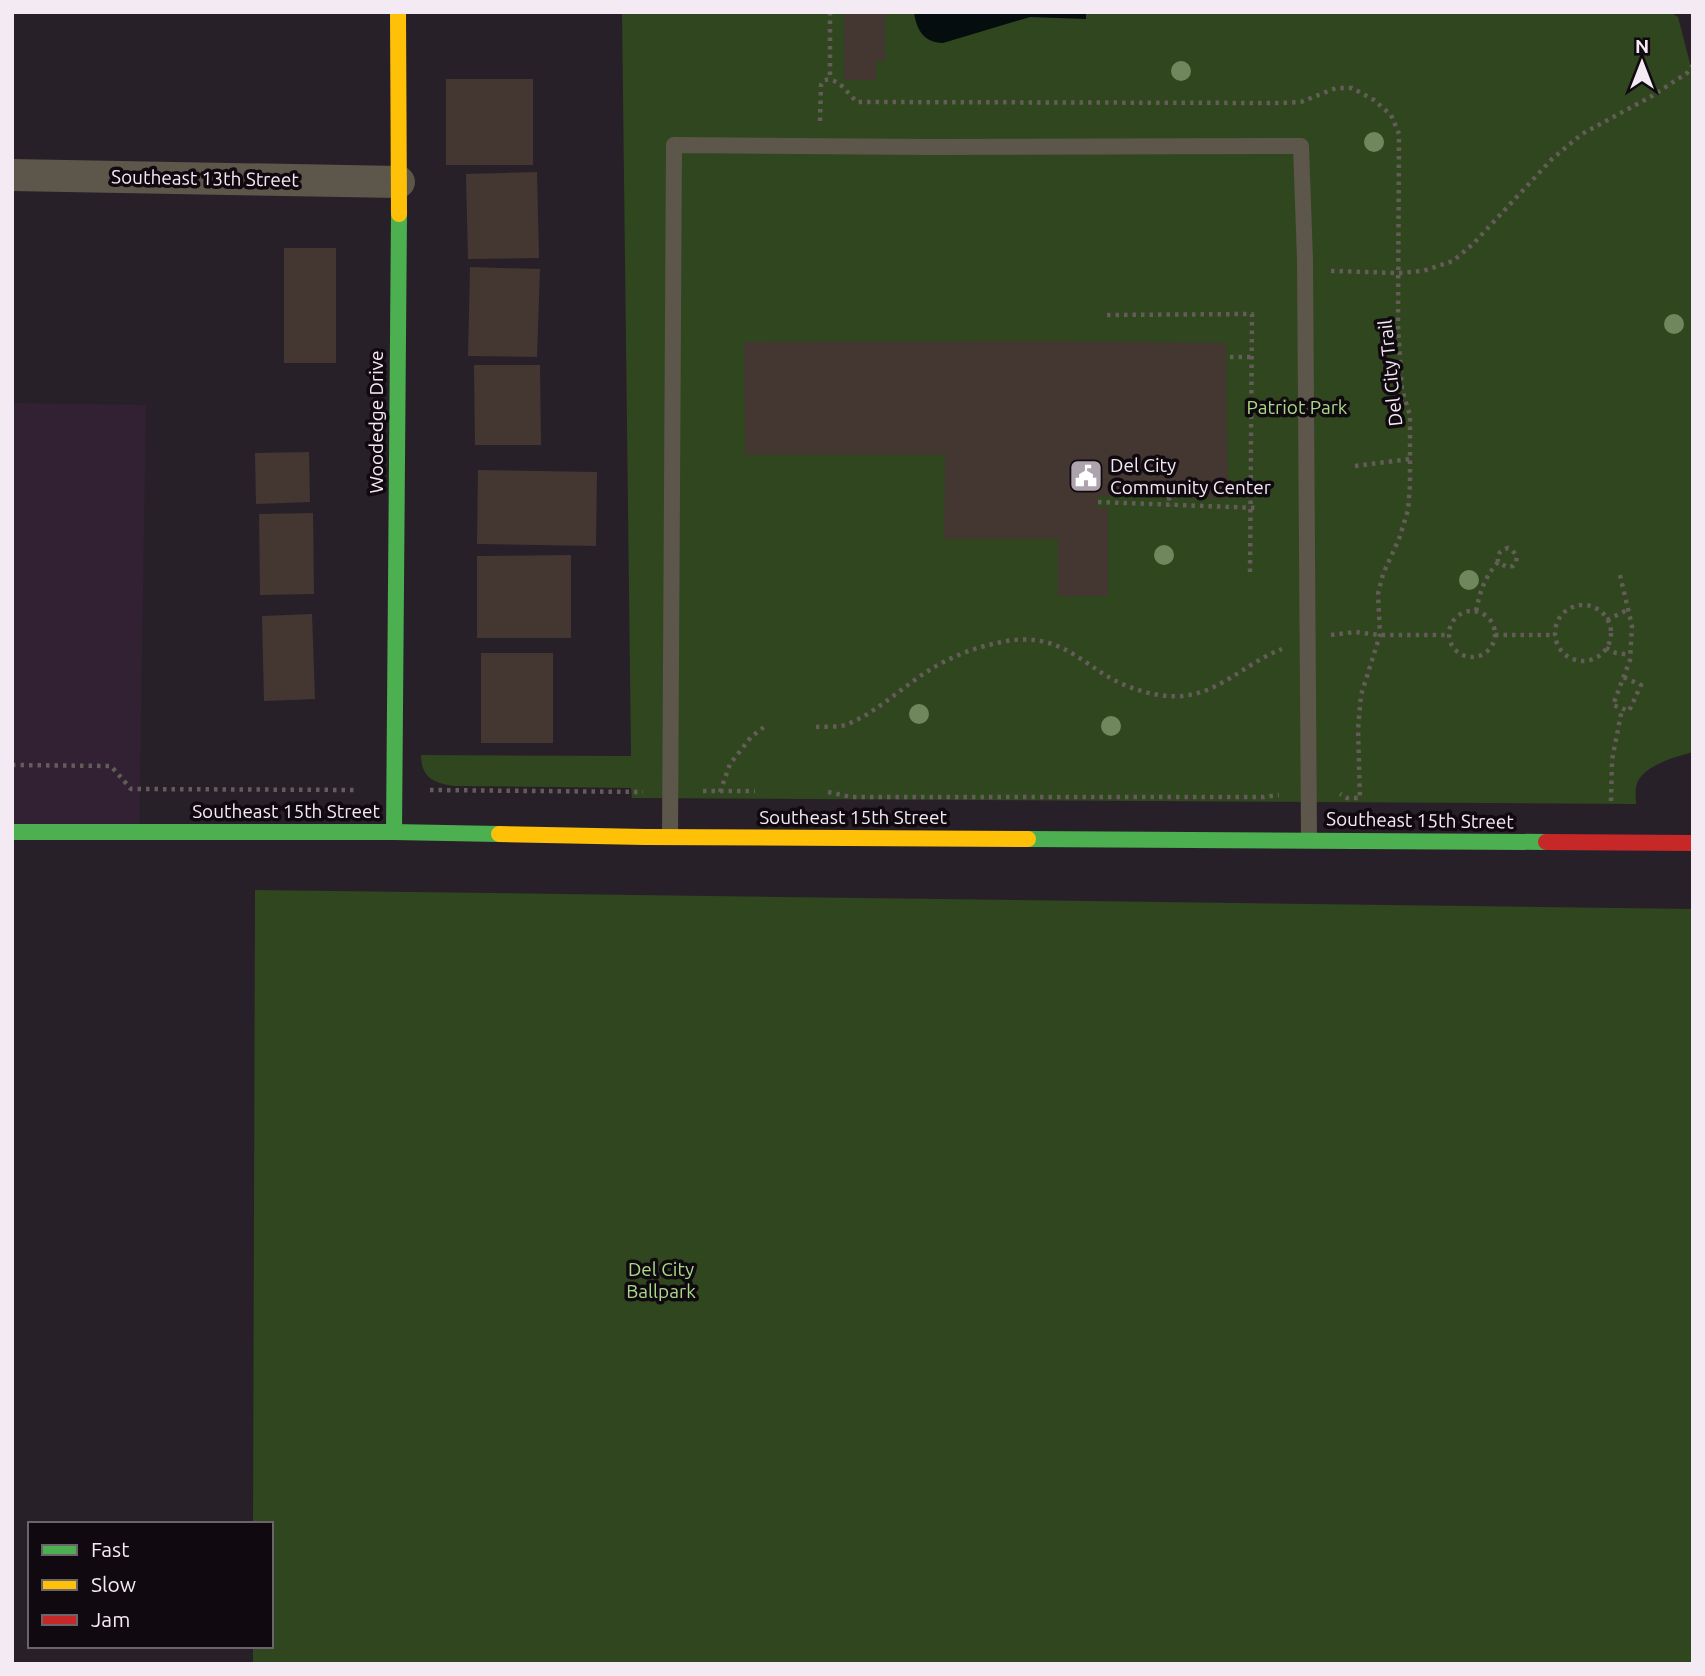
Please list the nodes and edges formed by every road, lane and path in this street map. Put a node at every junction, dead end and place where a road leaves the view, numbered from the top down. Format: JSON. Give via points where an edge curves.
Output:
{"nodes":[{"id":1,"x":398,"y":12,"type":"edge"},
{"id":2,"x":830,"y":12,"type":"edge"},
{"id":3,"x":1693,"y":65,"type":"edge"},
{"id":4,"x":830,"y":79,"type":"junction"},
{"id":5,"x":820,"y":146,"type":"junction"},
{"id":6,"x":12,"y":175,"type":"edge"},
{"id":7,"x":399,"y":182,"type":"junction"},
{"id":8,"x":1305,"y":271,"type":"junction"},
{"id":9,"x":1398,"y":273,"type":"junction"},
{"id":10,"x":1107,"y":315,"type":"dead end"},
{"id":11,"x":1230,"y":357,"type":"dead end"},
{"id":12,"x":1252,"y":357,"type":"junction"},
{"id":13,"x":1409,"y":459,"type":"junction"},
{"id":14,"x":1355,"y":466,"type":"dead end"},
{"id":15,"x":1169,"y":497,"type":"dead end"},
{"id":16,"x":1098,"y":502,"type":"dead end"},
{"id":17,"x":1170,"y":506,"type":"junction"},
{"id":18,"x":1254,"y":508,"type":"junction"},
{"id":19,"x":1498,"y":562,"type":"junction"},
{"id":20,"x":1250,"y":573,"type":"dead end"},
{"id":21,"x":1620,"y":575,"type":"dead end"},
{"id":22,"x":1629,"y":609,"type":"junction"},
{"id":23,"x":1476,"y":611,"type":"junction"},
{"id":24,"x":1607,"y":620,"type":"junction"},
{"id":25,"x":1327,"y":635,"type":"dead end"},
{"id":26,"x":1380,"y":635,"type":"junction"},
{"id":27,"x":1448,"y":635,"type":"junction"},
{"id":28,"x":1495,"y":635,"type":"junction"},
{"id":29,"x":1555,"y":635,"type":"junction"},
{"id":30,"x":1287,"y":647,"type":"dead end"},
{"id":31,"x":1606,"y":648,"type":"junction"},
{"id":32,"x":1630,"y":655,"type":"junction"},
{"id":33,"x":1623,"y":677,"type":"junction"},
{"id":34,"x":1622,"y":709,"type":"junction"},
{"id":35,"x":764,"y":727,"type":"dead end"},
{"id":36,"x":816,"y":727,"type":"dead end"},
{"id":37,"x":12,"y":765,"type":"edge"},
{"id":38,"x":394,"y":790,"type":"junction"},
{"id":39,"x":703,"y":791,"type":"dead end"},
{"id":40,"x":643,"y":792,"type":"dead end"},
{"id":41,"x":720,"y":792,"type":"junction"},
{"id":42,"x":755,"y":792,"type":"dead end"},
{"id":43,"x":828,"y":792,"type":"dead end"},
{"id":44,"x":1340,"y":794,"type":"dead end"},
{"id":45,"x":1279,"y":795,"type":"dead end"},
{"id":46,"x":1611,"y":801,"type":"dead end"},
{"id":47,"x":12,"y":832,"type":"edge"},
{"id":48,"x":394,"y":832,"type":"junction"},
{"id":49,"x":670,"y":837,"type":"junction"},
{"id":50,"x":1309,"y":840,"type":"junction"},
{"id":51,"x":1693,"y":843,"type":"edge"}],
"edges":[{"from":1,"to":7,"type":"main road","name":"Woodedge Drive"},
{"from":2,"to":4,"type":"path"},
{"from":3,"to":9,"type":"path","via":[[1652,96],[1583,134],[1552,159],[1453,261]]},
{"from":4,"to":5,"type":"path","via":[[821,85]]},
{"from":4,"to":9,"type":"path","name":"Del City Trail","via":[[857,102],[1280,103],[1352,88],[1391,115],[1399,134]]},
{"from":5,"to":8,"type":"lane","via":[[1301,146]]},
{"from":5,"to":49,"type":"lane","via":[[674,145]]},
{"from":6,"to":7,"type":"street","name":"Southeast 13th Street"},
{"from":7,"to":38,"type":"main road","name":"Woodedge Drive"},
{"from":8,"to":9,"type":"path"},
{"from":8,"to":50,"type":"lane"},
{"from":9,"to":13,"type":"path","name":"Del City Trail","via":[[1402,390],[1410,415]]},
{"from":10,"to":12,"type":"path","via":[[1252,314]]},
{"from":11,"to":12,"type":"path"},
{"from":12,"to":18,"type":"path"},
{"from":13,"to":14,"type":"path"},
{"from":13,"to":26,"type":"path","name":"Del City Trail","via":[[1408,510],[1378,594]]},
{"from":15,"to":17,"type":"path"},
{"from":16,"to":17,"type":"path"},
{"from":17,"to":18,"type":"path"},
{"from":18,"to":20,"type":"path"},
{"from":19,"to":19,"type":"path","via":[[1507,568],[1517,562],[1517,556],[1508,548],[1500,552]]},
{"from":19,"to":23,"type":"path","via":[[1483,583]]},
{"from":21,"to":22,"type":"path"},
{"from":22,"to":24,"type":"path"},
{"from":22,"to":32,"type":"path"},
{"from":23,"to":27,"type":"path","via":[[1458,615]]},
{"from":23,"to":28,"type":"path","via":[[1491,621]]},
{"from":24,"to":29,"type":"path","via":[[1588,606],[1570,608],[1558,621]]},
{"from":24,"to":31,"type":"path","via":[[1611,631]]},
{"from":25,"to":26,"type":"path"},
{"from":26,"to":27,"type":"path"},
{"from":26,"to":44,"type":"path","name":"Del City Trail","via":[[1361,695],[1360,798]]},
{"from":27,"to":28,"type":"path","via":[[1454,649],[1476,657],[1490,649]]},
{"from":28,"to":29,"type":"path"},
{"from":29,"to":31,"type":"path","via":[[1559,648],[1574,659],[1592,660]]},
{"from":30,"to":36,"type":"path","via":[[1200,694],[1179,696],[1147,693],[1046,642],[1019,639],[964,653],[845,725]]},
{"from":31,"to":32,"type":"path"},
{"from":32,"to":33,"type":"path"},
{"from":33,"to":34,"type":"path","via":[[1613,705]]},
{"from":33,"to":34,"type":"path","via":[[1641,685],[1629,711]]},
{"from":34,"to":46,"type":"path","via":[[1612,760]]},
{"from":35,"to":41,"type":"path","via":[[730,764]]},
{"from":37,"to":38,"type":"path","via":[[111,766],[131,789]]},
{"from":38,"to":40,"type":"path"},
{"from":38,"to":48,"type":"main road","name":"Woodedge Drive"},
{"from":39,"to":41,"type":"path"},
{"from":41,"to":42,"type":"path"},
{"from":43,"to":45,"type":"path","via":[[851,797]]},
{"from":47,"to":48,"type":"main road","name":"Southeast 15th Street"},
{"from":48,"to":49,"type":"main road","name":"Southeast 15th Street"},
{"from":49,"to":50,"type":"main road","name":"Southeast 15th Street"},
{"from":50,"to":51,"type":"main road","name":"Southeast 15th Street"}]}
